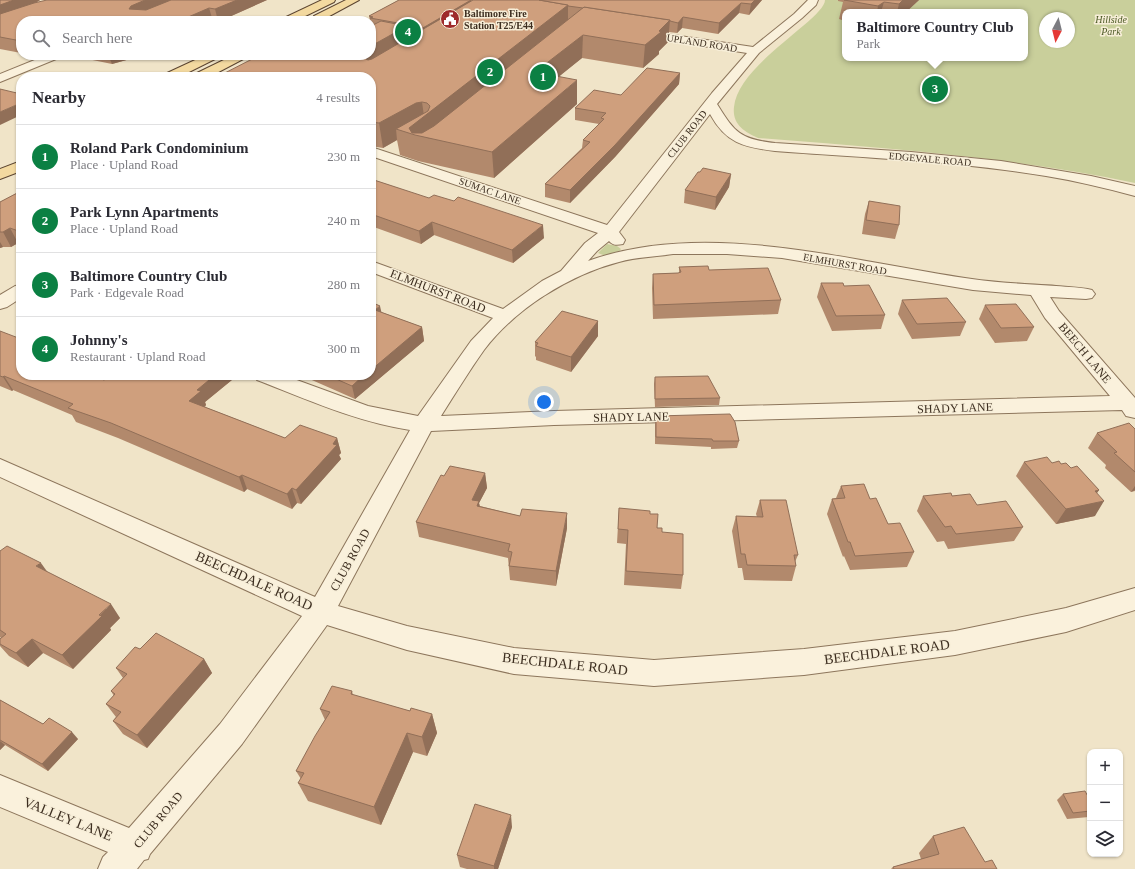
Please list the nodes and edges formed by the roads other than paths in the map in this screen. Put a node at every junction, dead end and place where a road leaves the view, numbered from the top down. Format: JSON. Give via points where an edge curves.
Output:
{"nodes":[{"id":1,"x":330,"y":0,"type":"edge"},
{"id":2,"x":354,"y":0,"type":"edge"},
{"id":3,"x":813,"y":0,"type":"edge"},
{"id":4,"x":296,"y":16,"type":"edge"},
{"id":5,"x":322,"y":16,"type":"edge"},
{"id":6,"x":628,"y":31,"type":"edge"},
{"id":7,"x":755,"y":51,"type":"junction"},
{"id":8,"x":45,"y":60,"type":"edge"},
{"id":9,"x":205,"y":60,"type":"edge"},
{"id":10,"x":233,"y":60,"type":"edge"},
{"id":11,"x":16,"y":72,"type":"edge"},
{"id":12,"x":17,"y":72,"type":"edge"},
{"id":13,"x":179,"y":72,"type":"edge"},
{"id":14,"x":208,"y":72,"type":"edge"},
{"id":15,"x":0,"y":79,"type":"edge"},
{"id":16,"x":16,"y":83,"type":"edge"},
{"id":17,"x":711,"y":104,"type":"junction"},
{"id":18,"x":693,"y":126,"type":"junction"},
{"id":19,"x":726,"y":129,"type":"junction"},
{"id":20,"x":400,"y":147,"type":"dead end"},
{"id":21,"x":378,"y":153,"type":"edge"},
{"id":22,"x":16,"y":167,"type":"edge"},
{"id":23,"x":0,"y":175,"type":"edge"},
{"id":24,"x":1135,"y":191,"type":"edge"},
{"id":25,"x":610,"y":232,"type":"junction"},
{"id":26,"x":652,"y":252,"type":"junction"},
{"id":27,"x":376,"y":268,"type":"edge"},
{"id":28,"x":567,"y":275,"type":"junction"},
{"id":29,"x":1037,"y":291,"type":"junction"},
{"id":30,"x":16,"y":293,"type":"edge"},
{"id":31,"x":1086,"y":294,"type":"dead end"},
{"id":32,"x":0,"y":303,"type":"edge"},
{"id":33,"x":505,"y":316,"type":"junction"},
{"id":34,"x":277,"y":380,"type":"edge"},
{"id":35,"x":1131,"y":408,"type":"edge"},
{"id":36,"x":424,"y":424,"type":"junction"},
{"id":37,"x":0,"y":467,"type":"edge"},
{"id":38,"x":1135,"y":598,"type":"edge"},
{"id":39,"x":321,"y":612,"type":"junction"},
{"id":40,"x":0,"y":791,"type":"edge"},
{"id":41,"x":126,"y":858,"type":"edge"}],
"edges":[{"from":1,"to":4,"type":"main road"},
{"from":2,"to":5,"type":"main road"},
{"from":3,"to":7,"type":"street","name":"CLUB ROAD","via":[[798,16]]},
{"from":6,"to":7,"type":"street","name":"UPLAND ROAD"},
{"from":7,"to":17,"type":"street","name":"CLUB ROAD"},
{"from":8,"to":12,"type":"street"},
{"from":9,"to":13,"type":"main road"},
{"from":10,"to":14,"type":"main road"},
{"from":11,"to":15,"type":"street"},
{"from":15,"to":16,"type":"street"},
{"from":17,"to":18,"type":"street","name":"CLUB ROAD"},
{"from":17,"to":19,"type":"street","name":"EDGEVALE ROAD"},
{"from":18,"to":19,"type":"street","name":"EDGEVALE ROAD"},
{"from":18,"to":25,"type":"street","name":"CLUB ROAD"},
{"from":19,"to":24,"type":"street","name":"EDGEVALE ROAD","via":[[744,141],[761,146],[960,161],[1027,169]]},
{"from":20,"to":21,"type":"street"},
{"from":21,"to":25,"type":"street","name":"SUMAC LANE"},
{"from":22,"to":23,"type":"main road"},
{"from":25,"to":26,"type":"street","name":"ELMHURST ROAD","via":[[616,240]]},
{"from":25,"to":28,"type":"street","name":"CLUB ROAD","via":[[590,246]]},
{"from":26,"to":28,"type":"street","name":"CLUB ROAD","via":[[616,257]]},
{"from":26,"to":29,"type":"street","name":"ELMHURST ROAD","via":[[696,248],[756,250],[973,286]]},
{"from":27,"to":33,"type":"street","name":"ELMHURST ROAD"},
{"from":28,"to":33,"type":"street","name":"CLUB ROAD","via":[[548,285]]},
{"from":29,"to":31,"type":"street","name":"ELMHURST ROAD"},
{"from":29,"to":35,"type":"street","name":"BEECH LANE","via":[[1052,314]]},
{"from":30,"to":32,"type":"street"},
{"from":33,"to":36,"type":"street","name":"CLUB ROAD","via":[[478,345]]},
{"from":34,"to":36,"type":"street","name":"SHADY LANE","via":[[358,411]]},
{"from":35,"to":36,"type":"street","name":"SHADY LANE","via":[[904,410],[554,418]]},
{"from":36,"to":39,"type":"street","name":"CLUB ROAD"},
{"from":37,"to":39,"type":"street","name":"BEECHDALE ROAD"},
{"from":38,"to":39,"type":"street","name":"BEECHDALE ROAD","via":[[1066,620],[955,643],[804,662],[654,673],[514,662],[407,638]]},
{"from":39,"to":41,"type":"street","name":"CLUB ROAD","via":[[231,734]]},
{"from":40,"to":41,"type":"street","name":"VALLEY LANE"}]}
